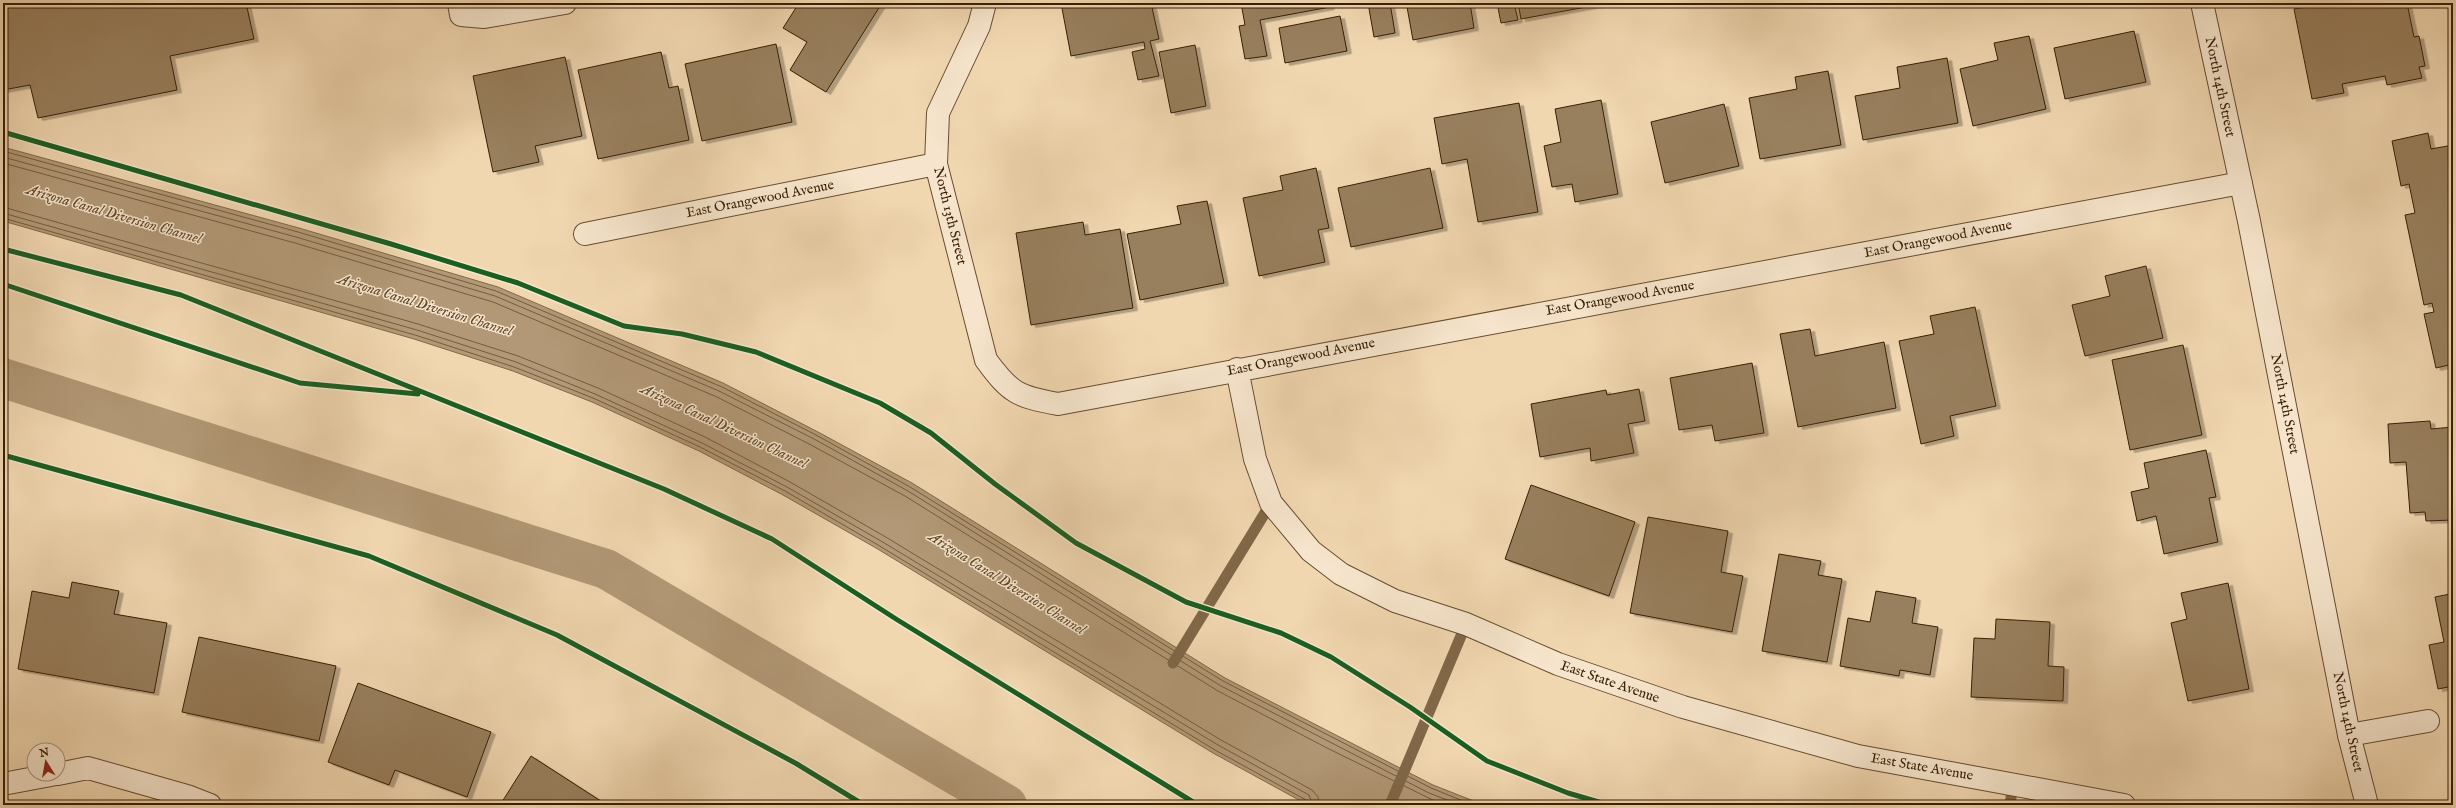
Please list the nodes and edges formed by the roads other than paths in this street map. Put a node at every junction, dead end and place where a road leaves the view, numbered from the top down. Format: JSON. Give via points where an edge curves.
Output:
{"nodes":[{"id":1,"x":459,"y":3,"type":"edge"},
{"id":2,"x":565,"y":3,"type":"edge"},
{"id":3,"x":985,"y":3,"type":"edge"},
{"id":4,"x":2202,"y":3,"type":"edge"},
{"id":5,"x":936,"y":164,"type":"junction"},
{"id":6,"x":2241,"y":183,"type":"junction"},
{"id":7,"x":585,"y":234,"type":"dead end"},
{"id":8,"x":1237,"y":369,"type":"junction"},
{"id":9,"x":1003,"y":383,"type":"joint"},
{"id":10,"x":2428,"y":721,"type":"dead end"},
{"id":11,"x":2349,"y":735,"type":"junction"},
{"id":12,"x":66,"y":772,"type":"edge"},
{"id":13,"x":26,"y":780,"type":"edge"},
{"id":14,"x":3,"y":784,"type":"edge"},
{"id":15,"x":210,"y":805,"type":"edge"},
{"id":16,"x":2124,"y":805,"type":"edge"},
{"id":17,"x":2367,"y":805,"type":"edge"}],
"edges":[{"from":1,"to":2,"type":"street","via":[[461,15],[484,17]]},
{"from":3,"to":5,"type":"street","name":"North 13th Street","via":[[979,26],[938,113]]},
{"from":4,"to":6,"type":"street","name":"North 14th Street"},
{"from":5,"to":7,"type":"street","name":"East Orangewood Avenue"},
{"from":5,"to":9,"type":"street","name":"North 13th Street","via":[[986,360]]},
{"from":6,"to":8,"type":"street","name":"East Orangewood Avenue"},
{"from":6,"to":11,"type":"street","name":"North 14th Street"},
{"from":8,"to":9,"type":"street","name":"East Orangewood Avenue","via":[[1058,404],[1023,397]]},
{"from":8,"to":16,"type":"street","name":"East State Avenue","via":[[1255,459],[1271,503],[1311,551],[1341,574],[1395,601],[1466,624],[1558,664],[1683,707],[1858,756]]},
{"from":10,"to":11,"type":"street"},
{"from":11,"to":17,"type":"street","name":"North 14th Street"},
{"from":12,"to":15,"type":"street","via":[[88,768]]},
{"from":13,"to":14,"type":"street"}]}
